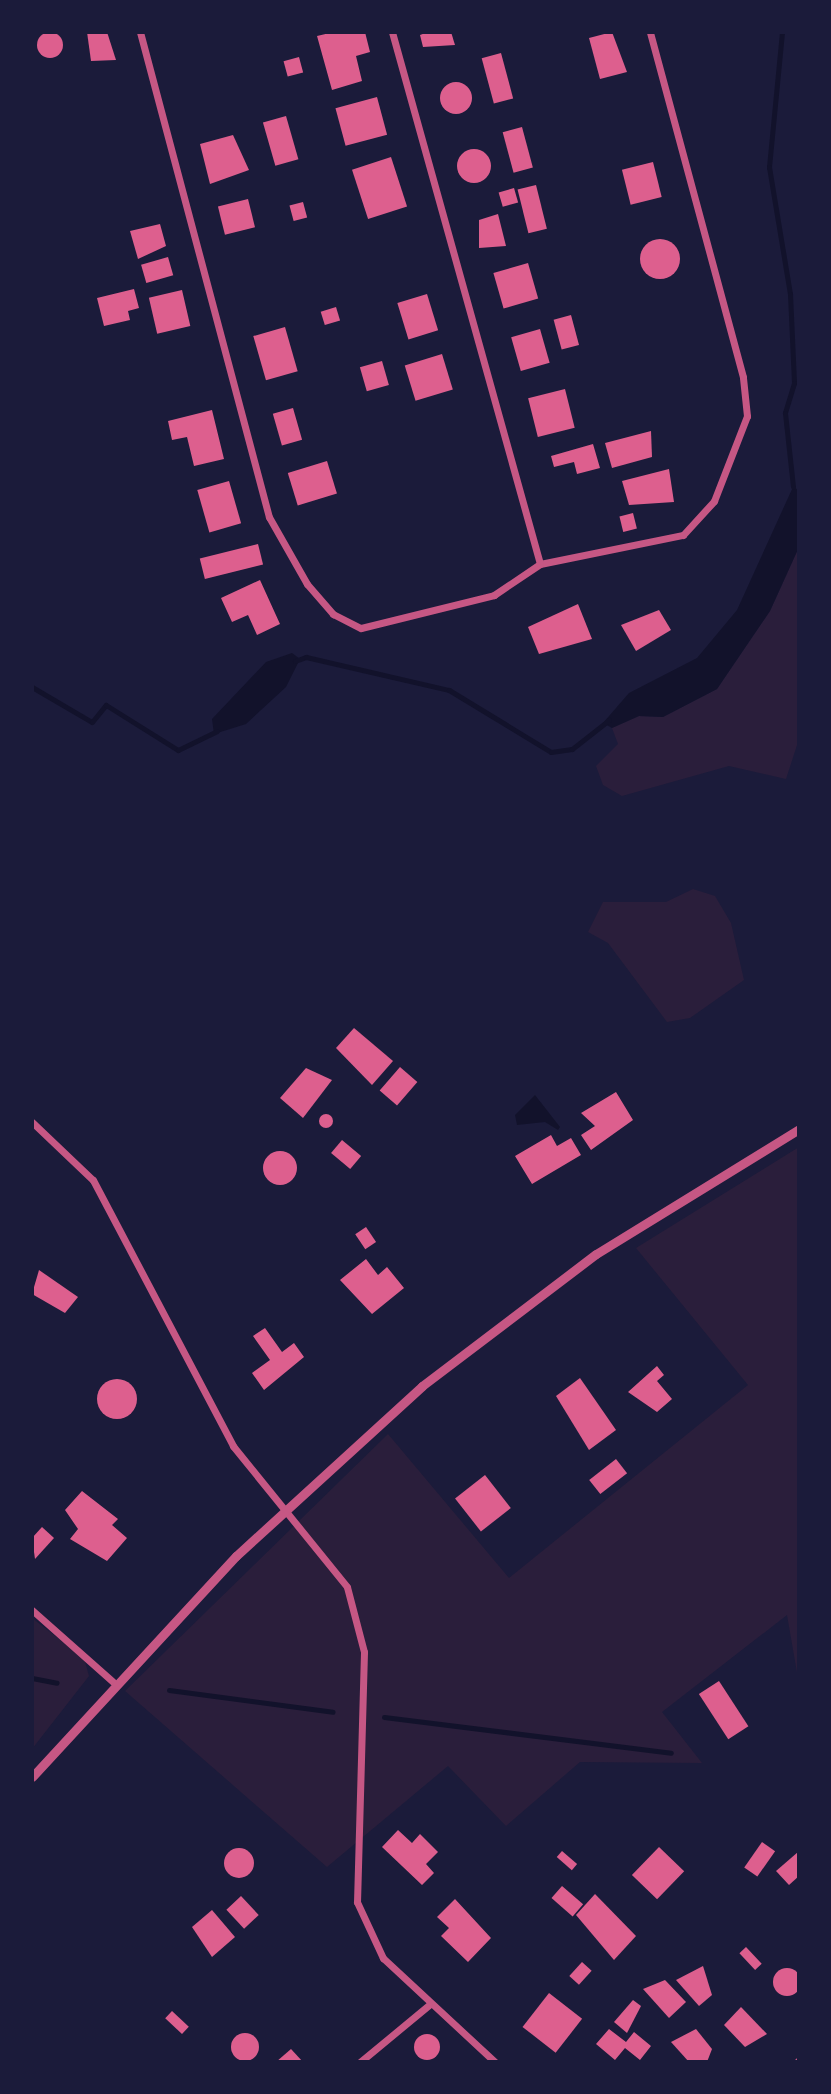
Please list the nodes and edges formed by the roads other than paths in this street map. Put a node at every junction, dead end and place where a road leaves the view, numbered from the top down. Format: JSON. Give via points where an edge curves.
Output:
{"nodes":[{"id":1,"x":140,"y":32,"type":"edge"},
{"id":2,"x":392,"y":32,"type":"edge"},
{"id":3,"x":650,"y":32,"type":"edge"},
{"id":4,"x":540,"y":564,"type":"junction"},
{"id":5,"x":32,"y":1122,"type":"edge"},
{"id":6,"x":799,"y":1129,"type":"edge"},
{"id":7,"x":285,"y":1509,"type":"junction"},
{"id":8,"x":32,"y":1610,"type":"edge"},
{"id":9,"x":113,"y":1682,"type":"junction"},
{"id":10,"x":32,"y":1777,"type":"edge"},
{"id":11,"x":429,"y":2005,"type":"junction"},
{"id":12,"x":360,"y":2062,"type":"edge"},
{"id":13,"x":495,"y":2062,"type":"edge"}],
"edges":[{"from":1,"to":4,"type":"street","via":[[262,493],[307,584],[333,614],[361,628],[494,595]]},
{"from":2,"to":4,"type":"street"},
{"from":3,"to":4,"type":"street","via":[[747,416],[714,501],[683,535]]},
{"from":5,"to":7,"type":"street","via":[[93,1180],[233,1446]]},
{"from":6,"to":7,"type":"street","via":[[643,1222],[507,1320]]},
{"from":7,"to":9,"type":"street"},
{"from":7,"to":11,"type":"street","via":[[334,1568],[357,1612],[364,1652],[355,1892],[383,1958]]},
{"from":8,"to":9,"type":"street"},
{"from":9,"to":10,"type":"street"},
{"from":11,"to":12,"type":"street"},
{"from":11,"to":13,"type":"street"}]}
